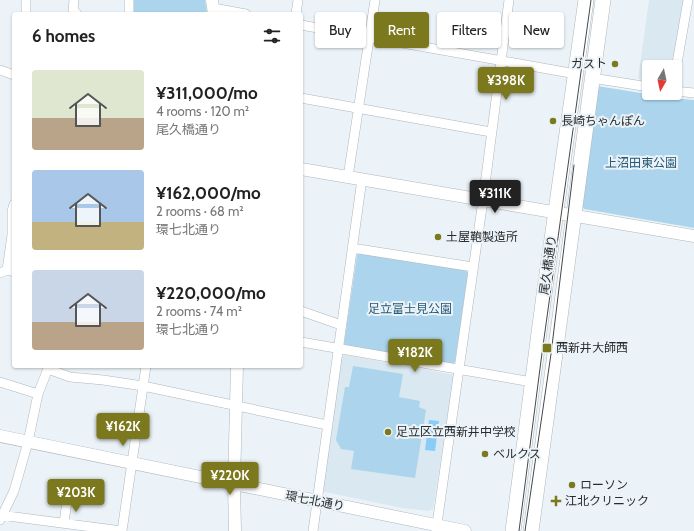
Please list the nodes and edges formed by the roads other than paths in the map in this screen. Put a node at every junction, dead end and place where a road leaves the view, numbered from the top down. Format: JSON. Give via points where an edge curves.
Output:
{"nodes":[{"id":1,"x":26,"y":0,"type":"edge"},
{"id":2,"x":74,"y":0,"type":"edge"},
{"id":3,"x":129,"y":0,"type":"edge"},
{"id":4,"x":298,"y":0,"type":"edge"},
{"id":5,"x":374,"y":0,"type":"edge"},
{"id":6,"x":509,"y":0,"type":"edge"},
{"id":7,"x":586,"y":0,"type":"edge"},
{"id":8,"x":602,"y":0,"type":"edge"},
{"id":9,"x":688,"y":0,"type":"edge"},
{"id":10,"x":213,"y":7,"type":"edge"},
{"id":11,"x":26,"y":12,"type":"edge"},
{"id":12,"x":76,"y":12,"type":"edge"},
{"id":13,"x":129,"y":12,"type":"edge"},
{"id":14,"x":237,"y":12,"type":"edge"},
{"id":15,"x":296,"y":12,"type":"edge"},
{"id":16,"x":303,"y":25,"type":"edge"},
{"id":17,"x":368,"y":36,"type":"junction"},
{"id":18,"x":678,"y":60,"type":"edge"},
{"id":19,"x":502,"y":61,"type":"junction"},
{"id":20,"x":0,"y":70,"type":"edge"},
{"id":21,"x":576,"y":74,"type":"junction"},
{"id":22,"x":12,"y":75,"type":"edge"},
{"id":23,"x":592,"y":78,"type":"junction"},
{"id":24,"x":642,"y":86,"type":"edge"},
{"id":25,"x":682,"y":92,"type":"edge"},
{"id":26,"x":694,"y":93,"type":"edge"},
{"id":27,"x":303,"y":98,"type":"edge"},
{"id":28,"x":359,"y":108,"type":"junction"},
{"id":29,"x":491,"y":132,"type":"junction"},
{"id":30,"x":303,"y":169,"type":"edge"},
{"id":31,"x":348,"y":177,"type":"junction"},
{"id":32,"x":362,"y":179,"type":"junction"},
{"id":33,"x":483,"y":200,"type":"junction"},
{"id":34,"x":12,"y":212,"type":"edge"},
{"id":35,"x":556,"y":212,"type":"junction"},
{"id":36,"x":574,"y":216,"type":"junction"},
{"id":37,"x":12,"y":235,"type":"edge"},
{"id":38,"x":12,"y":235,"type":"edge"},
{"id":39,"x":694,"y":236,"type":"edge"},
{"id":40,"x":352,"y":248,"type":"junction"},
{"id":41,"x":473,"y":267,"type":"junction"},
{"id":42,"x":7,"y":272,"type":"edge"},
{"id":43,"x":303,"y":312,"type":"edge"},
{"id":44,"x":341,"y":325,"type":"junction"},
{"id":45,"x":303,"y":342,"type":"edge"},
{"id":46,"x":338,"y":348,"type":"junction"},
{"id":47,"x":49,"y":368,"type":"edge"},
{"id":48,"x":51,"y":368,"type":"edge"},
{"id":49,"x":146,"y":368,"type":"edge"},
{"id":50,"x":237,"y":368,"type":"edge"},
{"id":51,"x":458,"y":370,"type":"junction"},
{"id":52,"x":0,"y":382,"type":"edge"},
{"id":53,"x":532,"y":382,"type":"junction"},
{"id":54,"x":143,"y":386,"type":"junction"},
{"id":55,"x":38,"y":394,"type":"junction"},
{"id":56,"x":236,"y":406,"type":"junction"},
{"id":57,"x":327,"y":425,"type":"junction"},
{"id":58,"x":0,"y":436,"type":"edge"},
{"id":59,"x":28,"y":442,"type":"junction"},
{"id":60,"x":131,"y":463,"type":"junction"},
{"id":61,"x":234,"y":484,"type":"junction"},
{"id":62,"x":67,"y":501,"type":"dead end"},
{"id":63,"x":317,"y":501,"type":"junction"},
{"id":64,"x":1,"y":517,"type":"edge"},
{"id":65,"x":64,"y":523,"type":"junction"},
{"id":66,"x":436,"y":528,"type":"edge"},
{"id":67,"x":122,"y":531,"type":"edge"},
{"id":68,"x":235,"y":531,"type":"edge"},
{"id":69,"x":313,"y":531,"type":"edge"},
{"id":70,"x":465,"y":531,"type":"edge"},
{"id":71,"x":513,"y":531,"type":"edge"},
{"id":72,"x":531,"y":531,"type":"edge"}],
"edges":[{"from":1,"to":11,"type":"street"},
{"from":2,"to":12,"type":"street"},
{"from":3,"to":13,"type":"street"},
{"from":4,"to":15,"type":"street"},
{"from":5,"to":17,"type":"street"},
{"from":6,"to":19,"type":"street"},
{"from":7,"to":21,"type":"main road","name":"尾久橋通り"},
{"from":8,"to":23,"type":"main road","name":"尾久橋通り"},
{"from":9,"to":18,"type":"street"},
{"from":10,"to":14,"type":"street"},
{"from":16,"to":17,"type":"street"},
{"from":17,"to":19,"type":"street"},
{"from":17,"to":28,"type":"street"},
{"from":19,"to":21,"type":"street"},
{"from":19,"to":29,"type":"street"},
{"from":20,"to":22,"type":"street"},
{"from":21,"to":35,"type":"main road","name":"尾久橋通り"},
{"from":23,"to":24,"type":"street"},
{"from":23,"to":36,"type":"main road","name":"尾久橋通り"},
{"from":25,"to":26,"type":"street"},
{"from":27,"to":28,"type":"street"},
{"from":28,"to":29,"type":"street"},
{"from":28,"to":31,"type":"street"},
{"from":29,"to":33,"type":"street"},
{"from":30,"to":31,"type":"street"},
{"from":31,"to":32,"type":"street"},
{"from":32,"to":33,"type":"street"},
{"from":32,"to":40,"type":"street"},
{"from":33,"to":35,"type":"street"},
{"from":33,"to":41,"type":"street"},
{"from":34,"to":38,"type":"street"},
{"from":35,"to":36,"type":"street"},
{"from":35,"to":53,"type":"main road","name":"尾久橋通り"},
{"from":36,"to":39,"type":"street"},
{"from":36,"to":72,"type":"main road","name":"尾久橋通り"},
{"from":37,"to":42,"type":"street"},
{"from":40,"to":41,"type":"street"},
{"from":40,"to":44,"type":"street"},
{"from":41,"to":51,"type":"street"},
{"from":43,"to":44,"type":"street"},
{"from":44,"to":46,"type":"street"},
{"from":45,"to":46,"type":"street"},
{"from":46,"to":51,"type":"street"},
{"from":46,"to":57,"type":"street"},
{"from":47,"to":55,"type":"street"},
{"from":48,"to":54,"type":"street","via":[[70,377]]},
{"from":49,"to":54,"type":"street"},
{"from":50,"to":56,"type":"street"},
{"from":51,"to":53,"type":"street"},
{"from":51,"to":66,"type":"street"},
{"from":52,"to":55,"type":"street"},
{"from":53,"to":71,"type":"main road","name":"尾久橋通り"},
{"from":54,"to":56,"type":"street"},
{"from":54,"to":60,"type":"street"},
{"from":55,"to":59,"type":"street"},
{"from":56,"to":57,"type":"street"},
{"from":56,"to":61,"type":"street"},
{"from":57,"to":63,"type":"street"},
{"from":58,"to":59,"type":"street","name":"環七北通り"},
{"from":59,"to":60,"type":"street","name":"環七北通り"},
{"from":59,"to":64,"type":"street","via":[[14,490]]},
{"from":60,"to":61,"type":"street","name":"環七北通り"},
{"from":60,"to":67,"type":"street"},
{"from":61,"to":63,"type":"street","name":"環七北通り"},
{"from":61,"to":68,"type":"street"},
{"from":62,"to":65,"type":"street"},
{"from":63,"to":66,"type":"street","name":"環七北通り"},
{"from":63,"to":69,"type":"street"},
{"from":64,"to":65,"type":"street"},
{"from":65,"to":67,"type":"street"},
{"from":66,"to":70,"type":"street","name":"環七北通り"}]}
